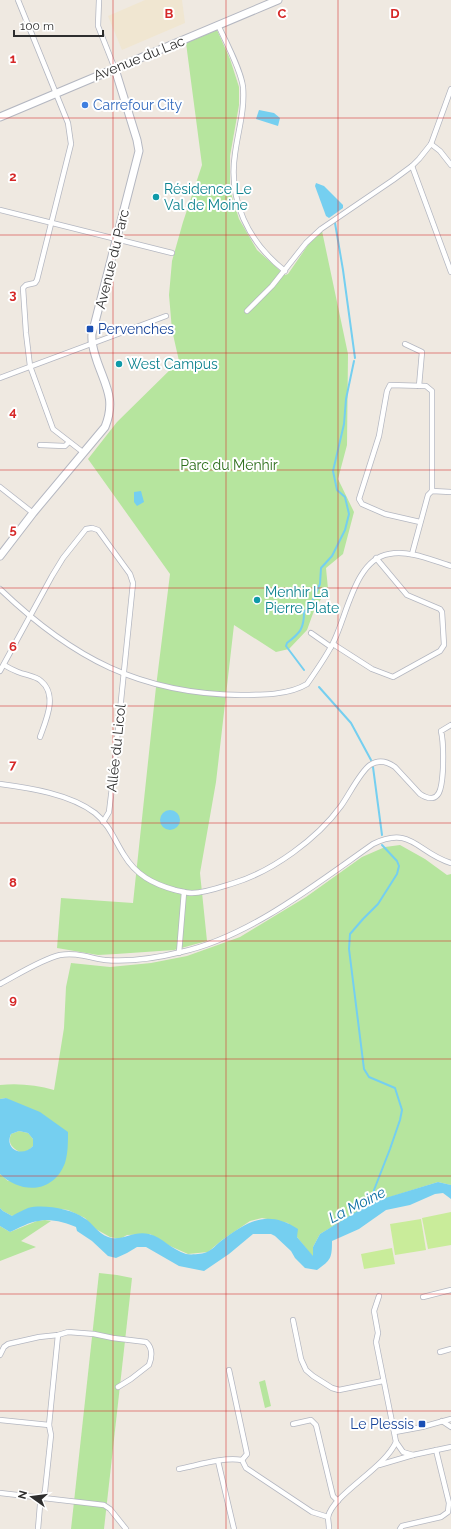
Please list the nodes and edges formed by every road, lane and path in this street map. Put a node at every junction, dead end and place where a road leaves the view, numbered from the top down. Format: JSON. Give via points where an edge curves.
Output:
{"nodes":[{"id":1,"x":18,"y":0,"type":"edge"},
{"id":2,"x":98,"y":0,"type":"edge"},
{"id":3,"x":278,"y":0,"type":"edge"},
{"id":4,"x":218,"y":25,"type":"junction"},
{"id":5,"x":115,"y":68,"type":"junction"},
{"id":6,"x":451,"y":89,"type":"edge"},
{"id":7,"x":56,"y":93,"type":"junction"},
{"id":8,"x":0,"y":117,"type":"edge"},
{"id":9,"x":431,"y":144,"type":"junction"},
{"id":10,"x":451,"y":165,"type":"edge"},
{"id":11,"x":412,"y":166,"type":"junction"},
{"id":12,"x":0,"y":210,"type":"edge"},
{"id":13,"x":51,"y":223,"type":"junction"},
{"id":14,"x":117,"y":239,"type":"junction"},
{"id":15,"x":172,"y":253,"type":"dead end"},
{"id":16,"x":284,"y":271,"type":"junction"},
{"id":17,"x":451,"y":272,"type":"edge"},
{"id":18,"x":247,"y":311,"type":"dead end"},
{"id":19,"x":166,"y":316,"type":"dead end"},
{"id":20,"x":91,"y":344,"type":"junction"},
{"id":21,"x":405,"y":344,"type":"dead end"},
{"id":22,"x":30,"y":366,"type":"junction"},
{"id":23,"x":0,"y":378,"type":"edge"},
{"id":24,"x":419,"y":386,"type":"junction"},
{"id":25,"x":69,"y":442,"type":"junction"},
{"id":26,"x":40,"y":444,"type":"dead end"},
{"id":27,"x":84,"y":453,"type":"junction"},
{"id":28,"x":0,"y":488,"type":"edge"},
{"id":29,"x":432,"y":491,"type":"junction"},
{"id":30,"x":451,"y":492,"type":"edge"},
{"id":31,"x":33,"y":513,"type":"junction"},
{"id":32,"x":420,"y":522,"type":"junction"},
{"id":33,"x":412,"y":554,"type":"junction"},
{"id":34,"x":0,"y":556,"type":"edge"},
{"id":35,"x":376,"y":558,"type":"junction"},
{"id":36,"x":451,"y":566,"type":"edge"},
{"id":37,"x":0,"y":589,"type":"edge"},
{"id":38,"x":30,"y":616,"type":"junction"},
{"id":39,"x":311,"y":633,"type":"dead end"},
{"id":40,"x":332,"y":646,"type":"junction"},
{"id":41,"x":4,"y":665,"type":"junction"},
{"id":42,"x":0,"y":671,"type":"edge"},
{"id":43,"x":122,"y":673,"type":"junction"},
{"id":44,"x":451,"y":725,"type":"edge"},
{"id":45,"x":40,"y":737,"type":"dead end"},
{"id":46,"x":0,"y":784,"type":"edge"},
{"id":47,"x":103,"y":822,"type":"junction"},
{"id":48,"x":451,"y":863,"type":"edge"},
{"id":49,"x":184,"y":892,"type":"junction"},
{"id":50,"x":179,"y":953,"type":"junction"},
{"id":51,"x":0,"y":984,"type":"edge"},
{"id":52,"x":451,"y":1290,"type":"edge"},
{"id":53,"x":380,"y":1296,"type":"dead end"},
{"id":54,"x":423,"y":1297,"type":"dead end"},
{"id":55,"x":293,"y":1320,"type":"dead end"},
{"id":56,"x":58,"y":1335,"type":"junction"},
{"id":57,"x":451,"y":1349,"type":"edge"},
{"id":58,"x":440,"y":1352,"type":"dead end"},
{"id":59,"x":0,"y":1355,"type":"edge"},
{"id":60,"x":229,"y":1370,"type":"dead end"},
{"id":61,"x":383,"y":1381,"type":"junction"},
{"id":62,"x":118,"y":1387,"type":"dead end"},
{"id":63,"x":451,"y":1419,"type":"edge"},
{"id":64,"x":0,"y":1420,"type":"edge"},
{"id":65,"x":442,"y":1421,"type":"junction"},
{"id":66,"x":293,"y":1424,"type":"dead end"},
{"id":67,"x":49,"y":1425,"type":"junction"},
{"id":68,"x":451,"y":1427,"type":"edge"},
{"id":69,"x":395,"y":1432,"type":"junction"},
{"id":70,"x":396,"y":1442,"type":"junction"},
{"id":71,"x":451,"y":1447,"type":"edge"},
{"id":72,"x":436,"y":1450,"type":"junction"},
{"id":73,"x":413,"y":1455,"type":"junction"},
{"id":74,"x":242,"y":1460,"type":"junction"},
{"id":75,"x":218,"y":1461,"type":"junction"},
{"id":76,"x":378,"y":1466,"type":"junction"},
{"id":77,"x":179,"y":1469,"type":"dead end"},
{"id":78,"x":0,"y":1493,"type":"edge"},
{"id":79,"x":42,"y":1498,"type":"junction"},
{"id":80,"x":338,"y":1501,"type":"junction"},
{"id":81,"x":328,"y":1517,"type":"junction"},
{"id":82,"x":38,"y":1529,"type":"edge"},
{"id":83,"x":126,"y":1529,"type":"edge"},
{"id":84,"x":234,"y":1529,"type":"edge"},
{"id":85,"x":329,"y":1529,"type":"edge"},
{"id":86,"x":400,"y":1529,"type":"edge"}],
"edges":[{"from":1,"to":7,"type":"street"},
{"from":2,"to":5,"type":"street","via":[[98,26]]},
{"from":3,"to":4,"type":"street","name":"Avenue du Lac"},
{"from":4,"to":5,"type":"street","name":"Avenue du Lac"},
{"from":4,"to":16,"type":"street","via":[[242,85],[244,104],[233,170],[238,205],[255,240]]},
{"from":5,"to":7,"type":"street","name":"Avenue du Lac"},
{"from":5,"to":14,"type":"street","name":"Avenue du Parc","via":[[139,147]]},
{"from":6,"to":9,"type":"street"},
{"from":7,"to":8,"type":"street","name":"Avenue du Lac"},
{"from":7,"to":13,"type":"street","via":[[68,123],[71,144]]},
{"from":9,"to":10,"type":"street"},
{"from":9,"to":11,"type":"street"},
{"from":11,"to":16,"type":"street","via":[[321,228],[306,242]]},
{"from":11,"to":17,"type":"street"},
{"from":12,"to":13,"type":"street"},
{"from":13,"to":14,"type":"street"},
{"from":13,"to":22,"type":"street","via":[[37,280],[23,288]]},
{"from":14,"to":15,"type":"street"},
{"from":14,"to":20,"type":"street","name":"Avenue du Parc"},
{"from":16,"to":18,"type":"street"},
{"from":19,"to":20,"type":"street"},
{"from":20,"to":22,"type":"street"},
{"from":20,"to":27,"type":"street","via":[[111,404],[105,427]]},
{"from":21,"to":24,"type":"street","via":[[422,352]]},
{"from":22,"to":23,"type":"street"},
{"from":22,"to":25,"type":"street","via":[[53,429]]},
{"from":24,"to":29,"type":"street","via":[[426,386],[432,391]]},
{"from":24,"to":32,"type":"street","via":[[390,385],[379,436],[359,499],[362,504],[385,514]]},
{"from":25,"to":26,"type":"street","via":[[65,446]]},
{"from":25,"to":27,"type":"street"},
{"from":27,"to":31,"type":"street"},
{"from":28,"to":31,"type":"street"},
{"from":29,"to":30,"type":"street"},
{"from":29,"to":32,"type":"street","via":[[428,495]]},
{"from":31,"to":34,"type":"street"},
{"from":32,"to":33,"type":"street"},
{"from":33,"to":35,"type":"street","via":[[399,552]]},
{"from":33,"to":36,"type":"street"},
{"from":35,"to":40,"type":"street","via":[[365,568],[358,580]]},
{"from":35,"to":40,"type":"street","via":[[407,595],[440,609],[444,646],[440,651],[393,676],[372,669]]},
{"from":37,"to":38,"type":"street"},
{"from":38,"to":41,"type":"street"},
{"from":38,"to":43,"type":"street","via":[[64,642]]},
{"from":38,"to":43,"type":"street","name":"Allée du Licol","via":[[52,576],[74,544],[86,529],[98,530],[130,574],[133,583]]},
{"from":39,"to":40,"type":"street"},
{"from":40,"to":43,"type":"street","via":[[307,684],[301,688],[272,693],[215,695],[146,682]]},
{"from":41,"to":42,"type":"street"},
{"from":41,"to":45,"type":"street","via":[[41,680],[48,690],[50,700]]},
{"from":43,"to":47,"type":"street","name":"Allée du Licol","via":[[109,812]]},
{"from":44,"to":49,"type":"street","via":[[441,731],[444,742],[442,784],[439,794],[435,797],[425,798],[391,764],[384,761],[374,762],[364,770],[331,818],[314,835],[282,859],[237,882],[194,893]]},
{"from":46,"to":47,"type":"street","via":[[38,791],[75,802],[96,814]]},
{"from":47,"to":49,"type":"street","via":[[132,867],[142,876],[156,884]]},
{"from":48,"to":50,"type":"street","via":[[436,858],[410,840],[398,837],[385,838],[269,914],[216,941]]},
{"from":49,"to":50,"type":"street"},
{"from":50,"to":51,"type":"street","via":[[125,960],[105,960],[72,954],[59,956]]},
{"from":52,"to":54,"type":"street"},
{"from":53,"to":61,"type":"street","via":[[374,1311]]},
{"from":55,"to":61,"type":"street","via":[[301,1359],[306,1370],[313,1376],[339,1390]]},
{"from":56,"to":59,"type":"street","via":[[8,1344]]},
{"from":56,"to":62,"type":"street","via":[[68,1332],[94,1334],[150,1345],[149,1365]]},
{"from":56,"to":67,"type":"street"},
{"from":57,"to":58,"type":"street"},
{"from":60,"to":74,"type":"street","via":[[247,1454]]},
{"from":61,"to":69,"type":"street"},
{"from":63,"to":65,"type":"street"},
{"from":64,"to":67,"type":"street"},
{"from":65,"to":68,"type":"street"},
{"from":65,"to":69,"type":"street"},
{"from":66,"to":80,"type":"street","via":[[311,1420],[316,1425],[330,1488]]},
{"from":67,"to":79,"type":"street","via":[[51,1435]]},
{"from":69,"to":70,"type":"street"},
{"from":70,"to":73,"type":"street","via":[[403,1452]]},
{"from":70,"to":76,"type":"street"},
{"from":71,"to":72,"type":"street"},
{"from":72,"to":73,"type":"street"},
{"from":72,"to":86,"type":"street","via":[[449,1503],[448,1512],[441,1517],[402,1526]]},
{"from":73,"to":76,"type":"street"},
{"from":74,"to":75,"type":"street"},
{"from":74,"to":81,"type":"street","via":[[246,1468],[312,1512]]},
{"from":75,"to":77,"type":"street"},
{"from":75,"to":84,"type":"street"},
{"from":76,"to":80,"type":"street"},
{"from":78,"to":79,"type":"street"},
{"from":79,"to":82,"type":"street"},
{"from":79,"to":83,"type":"street","via":[[104,1505]]},
{"from":80,"to":81,"type":"street"},
{"from":81,"to":85,"type":"street"}]}
